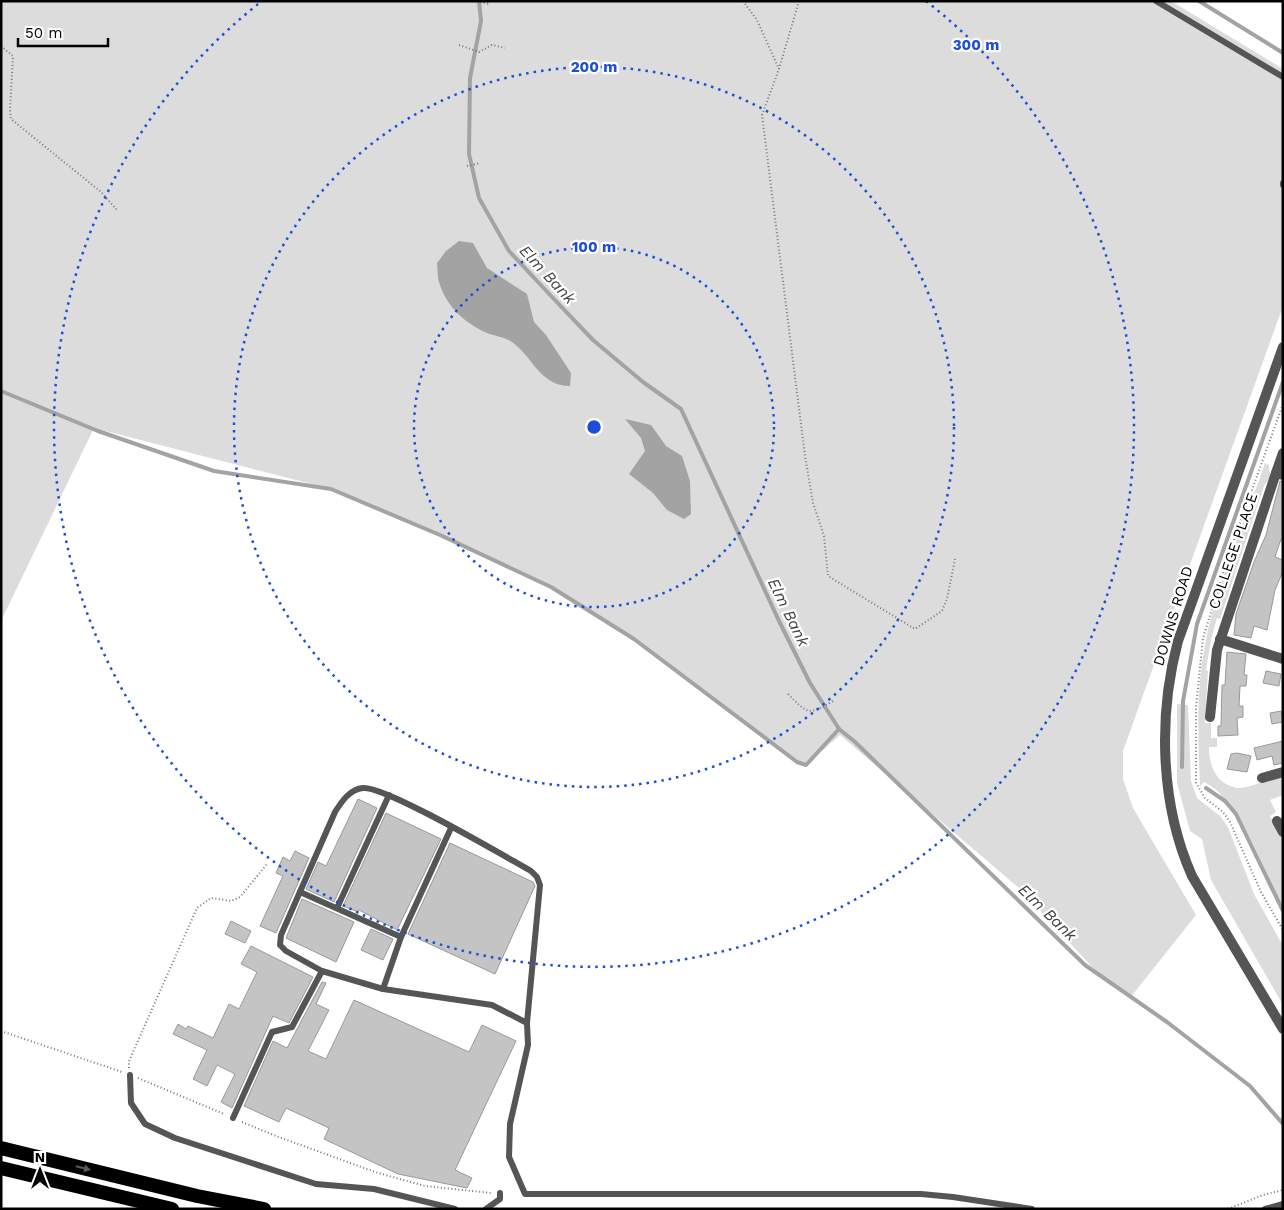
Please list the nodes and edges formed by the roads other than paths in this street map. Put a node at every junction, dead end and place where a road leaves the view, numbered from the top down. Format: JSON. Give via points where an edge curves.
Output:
{"nodes":[{"id":1,"x":1156,"y":1,"type":"edge"},
{"id":2,"x":1283,"y":77,"type":"edge"},
{"id":3,"x":1283,"y":347,"type":"edge"},
{"id":4,"x":1283,"y":454,"type":"edge"},
{"id":5,"x":1279,"y":474,"type":"edge"},
{"id":6,"x":1220,"y":639,"type":"junction"},
{"id":7,"x":1283,"y":659,"type":"edge"},
{"id":8,"x":1210,"y":717,"type":"dead end"},
{"id":9,"x":1283,"y":772,"type":"edge"},
{"id":10,"x":1262,"y":778,"type":"dead end"},
{"id":11,"x":388,"y":795,"type":"junction"},
{"id":12,"x":1277,"y":821,"type":"dead end"},
{"id":13,"x":451,"y":828,"type":"junction"},
{"id":14,"x":1283,"y":832,"type":"edge"},
{"id":15,"x":300,"y":892,"type":"junction"},
{"id":16,"x":337,"y":908,"type":"junction"},
{"id":17,"x":401,"y":937,"type":"junction"},
{"id":18,"x":322,"y":971,"type":"junction"},
{"id":19,"x":383,"y":989,"type":"junction"},
{"id":20,"x":527,"y":1023,"type":"junction"},
{"id":21,"x":1283,"y":1029,"type":"edge"},
{"id":22,"x":130,"y":1075,"type":"road end"},
{"id":23,"x":233,"y":1118,"type":"road end"},
{"id":24,"x":1,"y":1148,"type":"edge"},
{"id":25,"x":1,"y":1168,"type":"edge"},
{"id":26,"x":500,"y":1193,"type":"road end"},
{"id":27,"x":1283,"y":1204,"type":"edge"},
{"id":28,"x":172,"y":1209,"type":"edge"},
{"id":29,"x":264,"y":1209,"type":"edge"},
{"id":30,"x":455,"y":1209,"type":"edge"},
{"id":31,"x":486,"y":1209,"type":"edge"},
{"id":32,"x":1032,"y":1209,"type":"edge"},
{"id":33,"x":1265,"y":1209,"type":"edge"}],
"edges":[{"from":1,"to":2,"type":"lane"},
{"from":3,"to":21,"type":"street","name":"DOWNS ROAD","via":[[1178,641],[1167,692],[1165,750],[1171,805],[1185,860]]},
{"from":4,"to":5,"type":"street","name":"COLLEGE PLACE"},
{"from":5,"to":6,"type":"street","name":"COLLEGE PLACE"},
{"from":6,"to":7,"type":"street"},
{"from":6,"to":8,"type":"street","name":"COLLEGE PLACE"},
{"from":9,"to":10,"type":"street"},
{"from":11,"to":13,"type":"lane"},
{"from":11,"to":15,"type":"lane","via":[[365,788],[349,794],[335,812]]},
{"from":11,"to":16,"type":"lane"},
{"from":12,"to":14,"type":"street"},
{"from":13,"to":17,"type":"lane"},
{"from":13,"to":20,"type":"lane","via":[[531,871],[540,885]]},
{"from":15,"to":16,"type":"lane"},
{"from":15,"to":18,"type":"lane","via":[[281,935],[280,946]]},
{"from":16,"to":17,"type":"lane"},
{"from":17,"to":19,"type":"lane"},
{"from":18,"to":19,"type":"lane"},
{"from":18,"to":23,"type":"lane","via":[[292,1027],[272,1032]]},
{"from":19,"to":20,"type":"lane","via":[[492,1005]]},
{"from":20,"to":32,"type":"lane","via":[[528,1045],[510,1124],[509,1157],[526,1194],[921,1194]]},
{"from":22,"to":30,"type":"lane","via":[[130,1103],[145,1124],[175,1138],[316,1184],[374,1189]]},
{"from":24,"to":29,"type":"highway","one_way":true},
{"from":25,"to":28,"type":"highway"},
{"from":26,"to":31,"type":"lane","via":[[500,1199]]},
{"from":27,"to":33,"type":"lane"}]}
